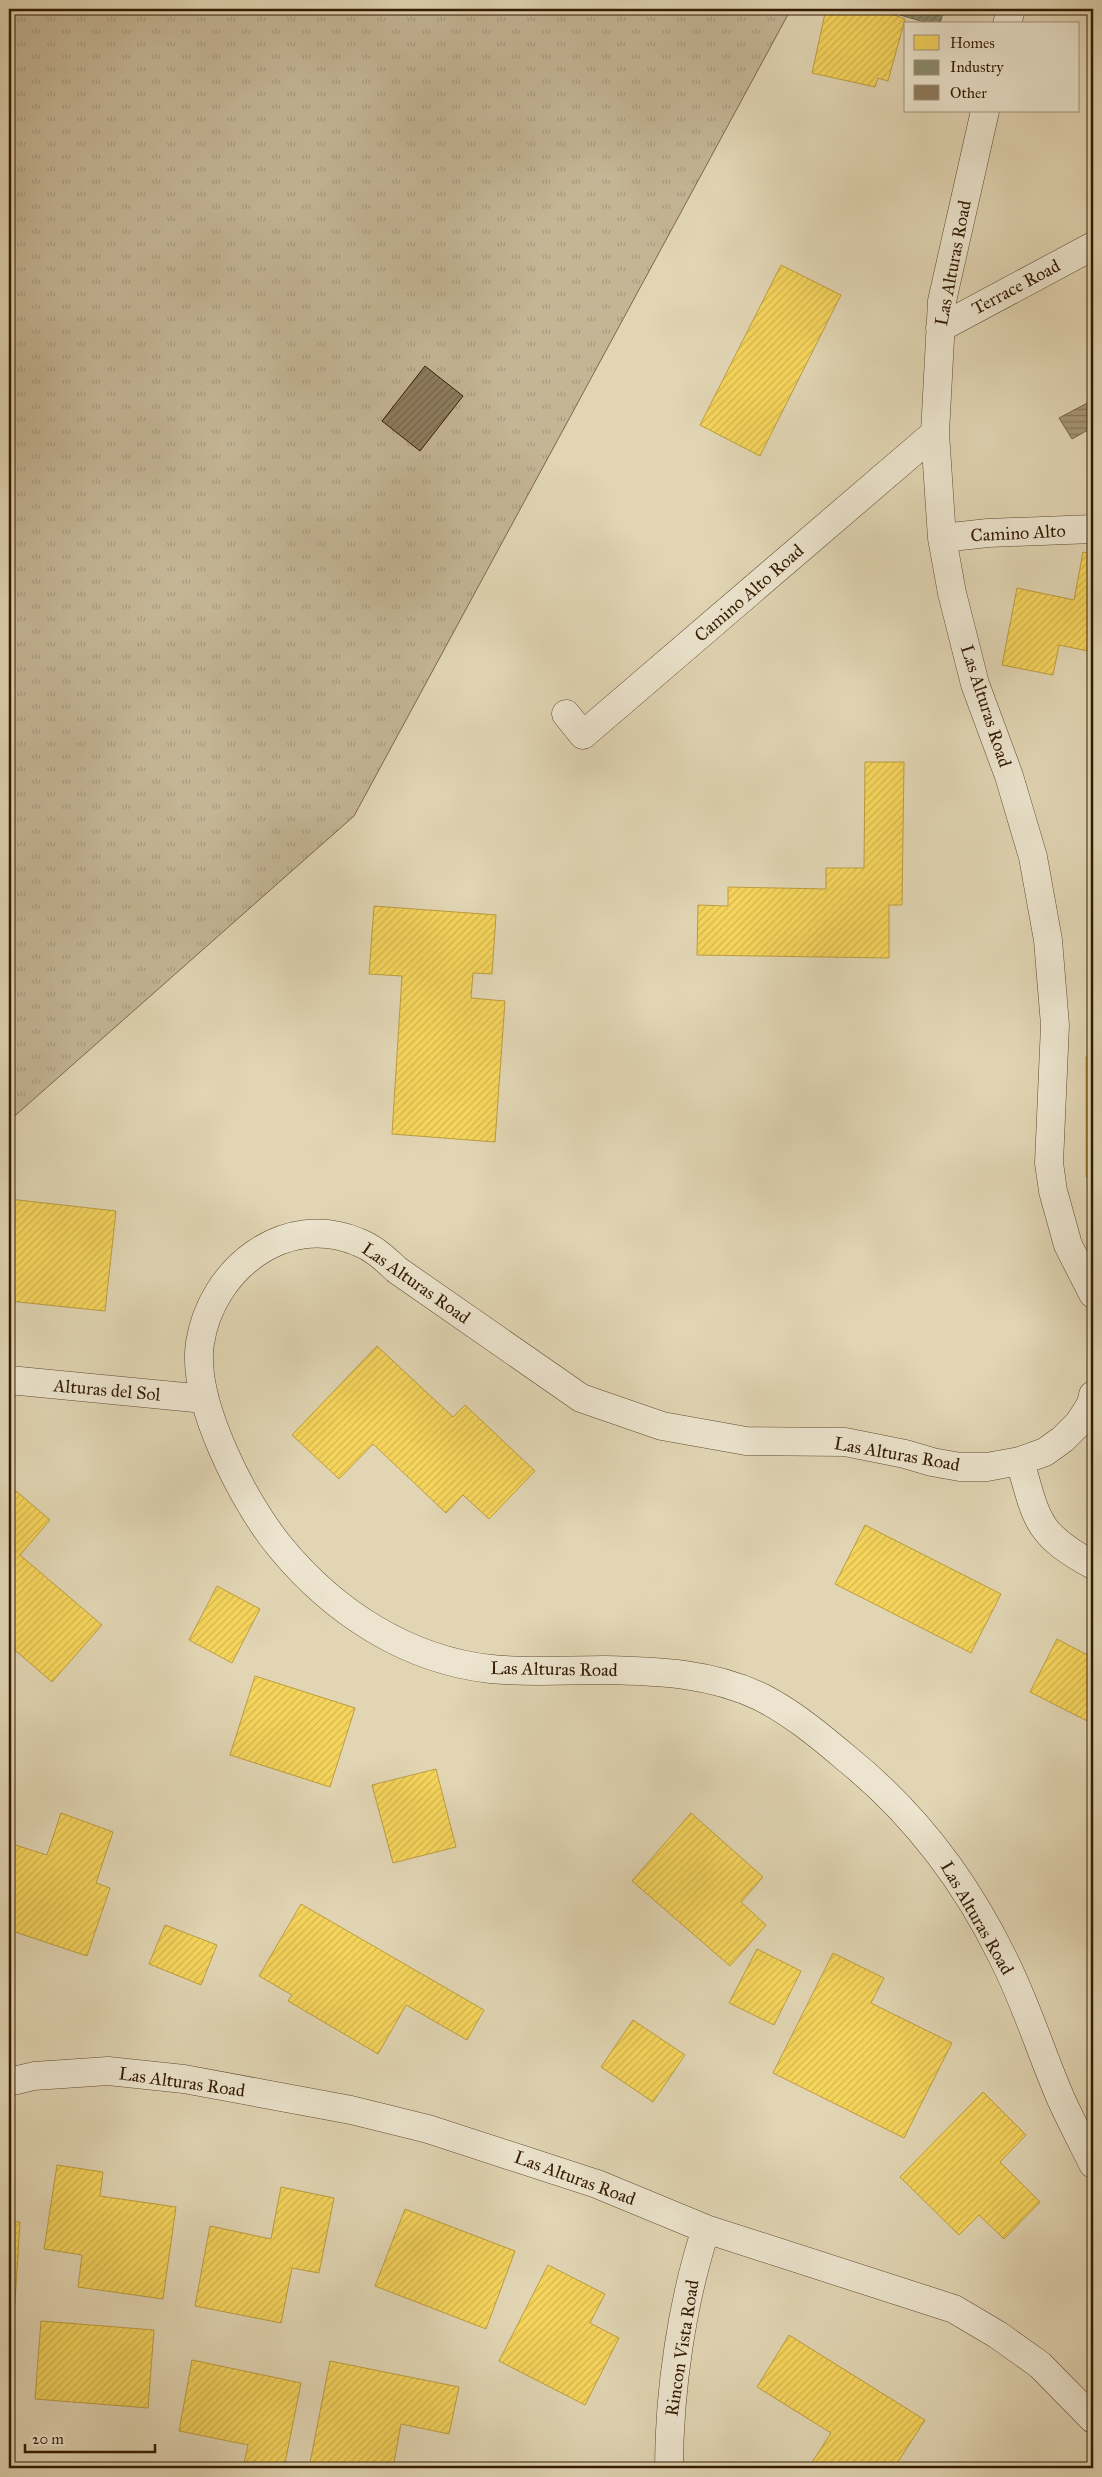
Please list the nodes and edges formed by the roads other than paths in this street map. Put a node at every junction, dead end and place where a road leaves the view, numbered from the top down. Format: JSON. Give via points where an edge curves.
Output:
{"nodes":[{"id":1,"x":1011,"y":9,"type":"edge"},
{"id":2,"x":1008,"y":22,"type":"edge"},
{"id":3,"x":985,"y":112,"type":"edge"},
{"id":4,"x":1093,"y":246,"type":"edge"},
{"id":5,"x":940,"y":328,"type":"junction"},
{"id":6,"x":935,"y":433,"type":"junction"},
{"id":7,"x":1093,"y":529,"type":"edge"},
{"id":8,"x":942,"y":538,"type":"junction"},
{"id":9,"x":566,"y":714,"type":"dead end"},
{"id":10,"x":1093,"y":1294,"type":"edge"},
{"id":11,"x":9,"y":1380,"type":"edge"},
{"id":12,"x":1093,"y":1395,"type":"edge"},
{"id":13,"x":206,"y":1399,"type":"junction"},
{"id":14,"x":1020,"y":1461,"type":"junction"},
{"id":15,"x":1093,"y":1564,"type":"edge"},
{"id":16,"x":9,"y":2082,"type":"edge"},
{"id":17,"x":1093,"y":2164,"type":"edge"},
{"id":18,"x":706,"y":2229,"type":"junction"},
{"id":19,"x":1093,"y":2419,"type":"edge"},
{"id":20,"x":668,"y":2468,"type":"edge"}],
"edges":[{"from":1,"to":2,"type":"street"},
{"from":3,"to":5,"type":"street","name":"Las Alturas Road","via":[[942,301]]},
{"from":4,"to":5,"type":"street","name":"Terrace Road"},
{"from":5,"to":6,"type":"street","name":"Las Alturas Road"},
{"from":6,"to":8,"type":"street","name":"Las Alturas Road"},
{"from":6,"to":9,"type":"street","name":"Camino Alto Road","via":[[583,735]]},
{"from":7,"to":8,"type":"street","name":"Camino Alto","via":[[988,532]]},
{"from":8,"to":10,"type":"street","name":"Las Alturas Road","via":[[975,684],[1009,776],[1033,858],[1048,940],[1055,1025],[1049,1163],[1068,1245]]},
{"from":11,"to":13,"type":"street","name":"Alturas del Sol"},
{"from":12,"to":14,"type":"street","name":"Las Alturas Road","via":[[1079,1423],[1063,1439],[1045,1452]]},
{"from":13,"to":14,"type":"street","name":"Las Alturas Road","via":[[200,1373],[199,1346],[215,1295],[231,1274],[250,1256],[290,1236],[336,1235],[379,1253],[397,1270],[581,1398],[662,1426],[746,1440],[845,1442],[960,1467],[987,1467]]},
{"from":13,"to":17,"type":"street","name":"Las Alturas Road","via":[[226,1462],[250,1506],[280,1547],[322,1592],[373,1630],[430,1656],[491,1669],[666,1671],[713,1679],[759,1696],[801,1721],[879,1785],[938,1850],[970,1898],[1004,1959],[1062,2102]]},
{"from":14,"to":15,"type":"street","via":[[1037,1518],[1051,1538]]},
{"from":16,"to":18,"type":"street","name":"Las Alturas Road","via":[[34,2076],[108,2072],[184,2079],[351,2110],[428,2129],[597,2184]]},
{"from":18,"to":19,"type":"street","name":"Las Alturas Road","via":[[954,2309],[1040,2365]]},
{"from":18,"to":20,"type":"street","name":"Rincon Vista Road","via":[[680,2342],[669,2431]]}]}
